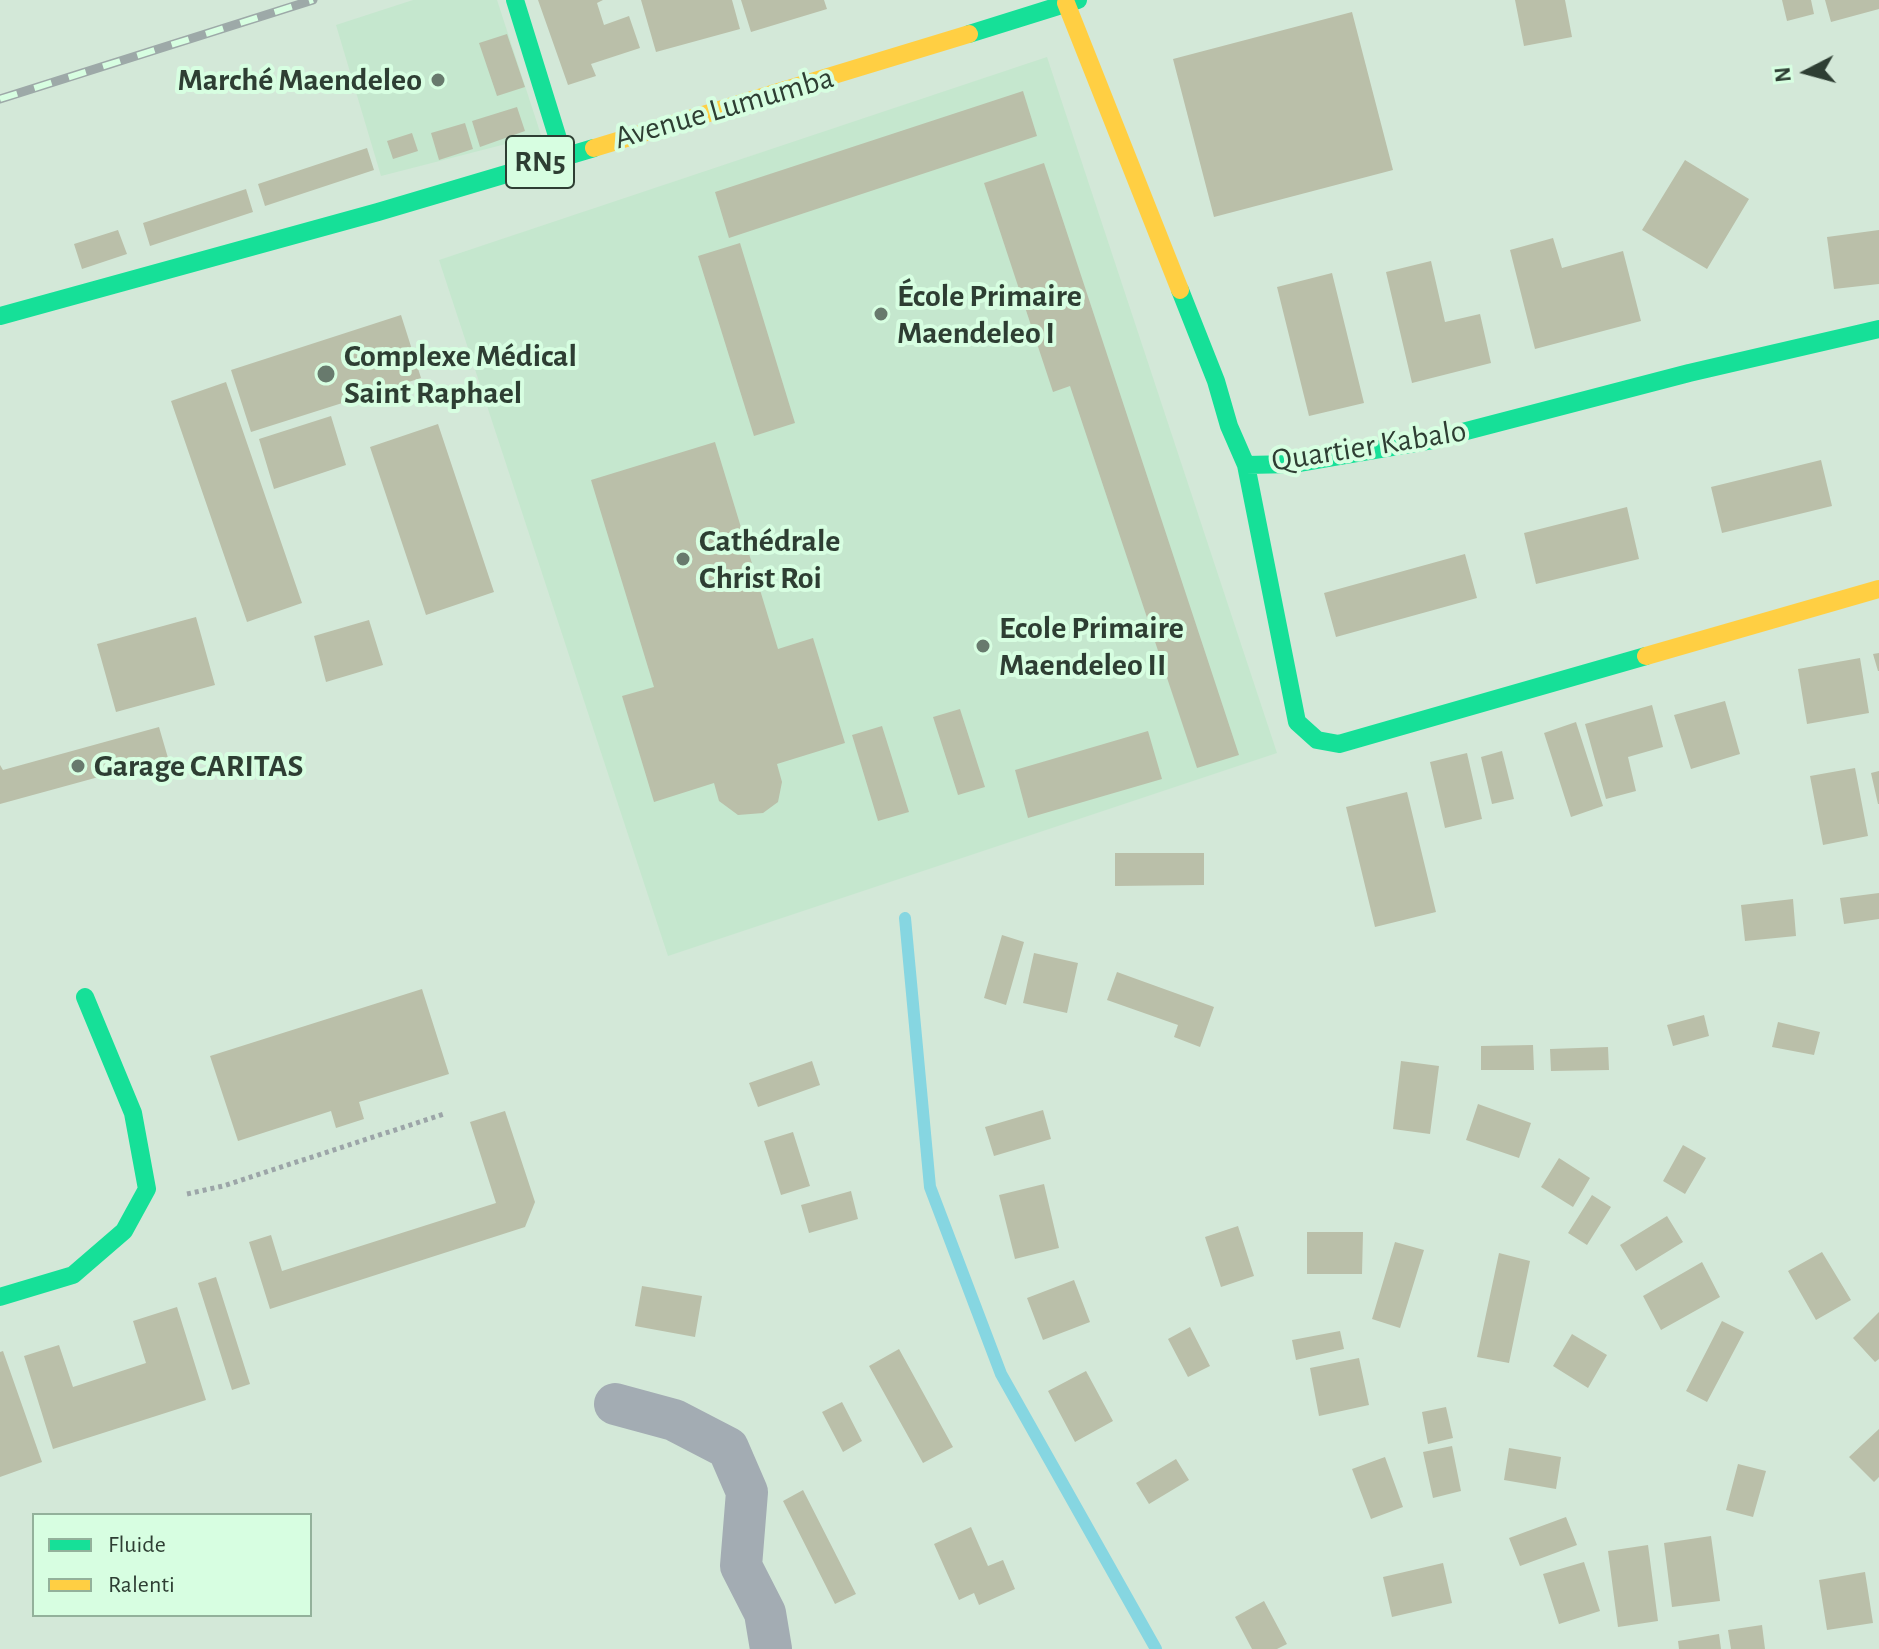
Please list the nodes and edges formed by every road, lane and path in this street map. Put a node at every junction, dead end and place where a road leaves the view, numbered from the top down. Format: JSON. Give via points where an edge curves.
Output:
{"nodes":[{"id":1,"x":515,"y":0,"type":"edge"},
{"id":2,"x":1072,"y":2,"type":"edge"},
{"id":3,"x":563,"y":155,"type":"junction"},
{"id":4,"x":0,"y":316,"type":"edge"},
{"id":5,"x":1879,"y":329,"type":"edge"},
{"id":6,"x":1246,"y":465,"type":"junction"},
{"id":7,"x":1879,"y":589,"type":"edge"},
{"id":8,"x":85,"y":997,"type":"dead end"},
{"id":9,"x":444,"y":1114,"type":"dead end"},
{"id":10,"x":147,"y":1189,"type":"junction"},
{"id":11,"x":0,"y":1297,"type":"edge"},
{"id":12,"x":615,"y":1404,"type":"dead end"},
{"id":13,"x":771,"y":1649,"type":"edge"}],
"edges":[{"from":1,"to":3,"type":"main road"},
{"from":2,"to":3,"type":"main road","name":"Avenue Lumumba","number":"RN5"},
{"from":2,"to":6,"type":"main road","name":"Quartier Kabalo"},
{"from":3,"to":4,"type":"main road","name":"Avenue Lumumba","number":"RN5"},
{"from":5,"to":6,"type":"main road","name":"Quartier Kabalo","via":[[1428,441],[1294,464]]},
{"from":6,"to":7,"type":"main road","via":[[1297,722],[1317,740],[1339,744]]},
{"from":8,"to":10,"type":"main road","via":[[133,1113]]},
{"from":9,"to":10,"type":"path","via":[[223,1186],[182,1195]]},
{"from":10,"to":11,"type":"main road","via":[[124,1231],[73,1275]]},
{"from":12,"to":13,"type":"street","via":[[674,1420],[728,1448],[747,1492],[741,1566],[765,1613]]}]}
